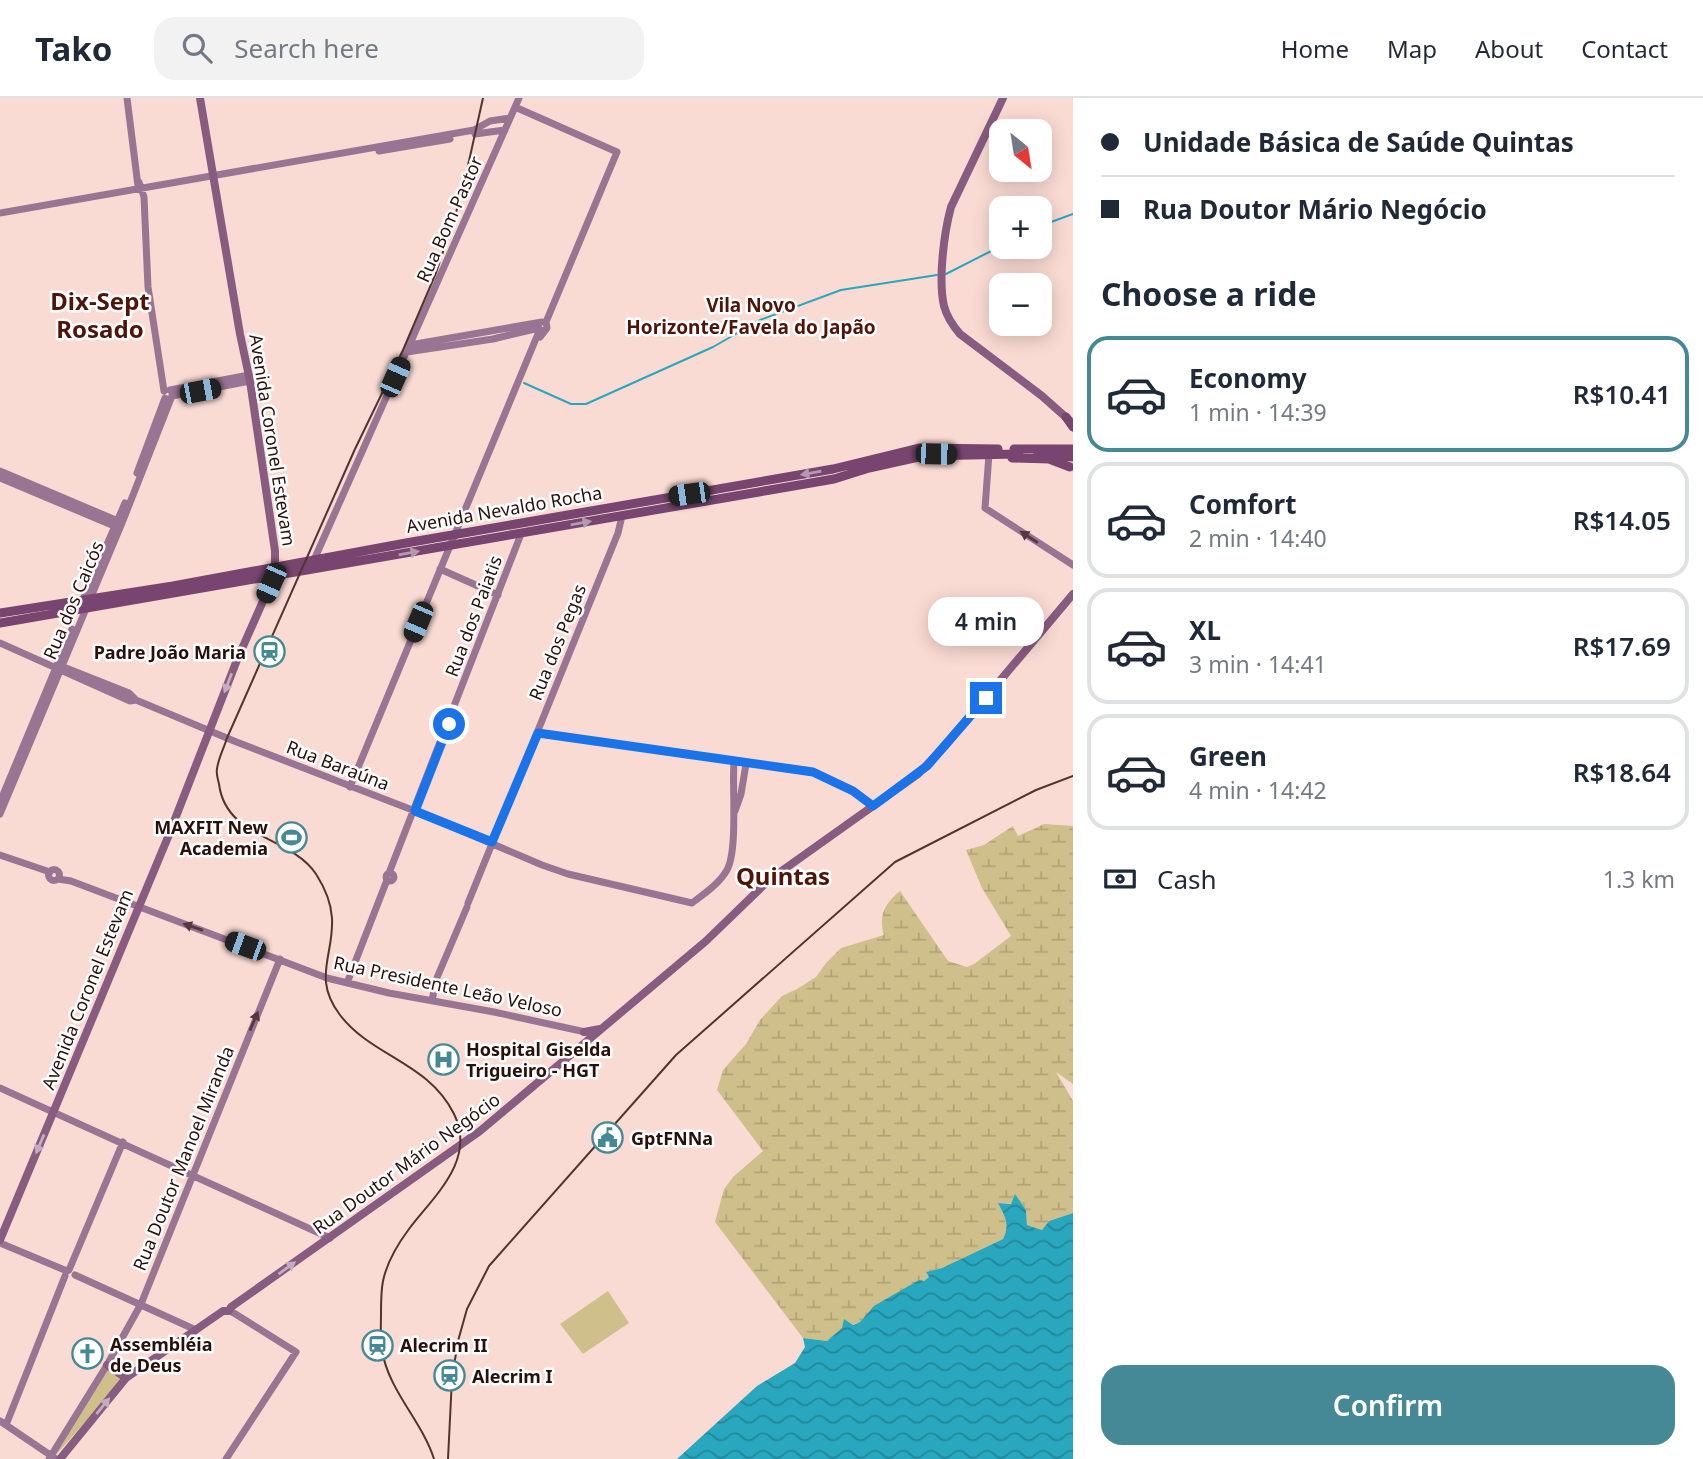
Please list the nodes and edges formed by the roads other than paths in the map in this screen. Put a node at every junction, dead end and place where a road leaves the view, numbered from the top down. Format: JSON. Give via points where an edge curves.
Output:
{"nodes":[{"id":1,"x":127,"y":98,"type":"edge"},
{"id":2,"x":200,"y":98,"type":"edge"},
{"id":3,"x":519,"y":98,"type":"edge"},
{"id":4,"x":1003,"y":98,"type":"edge"},
{"id":5,"x":515,"y":107,"type":"junction"},
{"id":6,"x":510,"y":118,"type":"junction"},
{"id":7,"x":505,"y":130,"type":"junction"},
{"id":8,"x":240,"y":172,"type":"junction"},
{"id":9,"x":214,"y":176,"type":"junction"},
{"id":10,"x":140,"y":186,"type":"junction"},
{"id":11,"x":0,"y":213,"type":"edge"},
{"id":12,"x":542,"y":325,"type":"junction"},
{"id":13,"x":408,"y":349,"type":"junction"},
{"id":14,"x":250,"y":378,"type":"junction"},
{"id":15,"x":168,"y":393,"type":"junction"},
{"id":16,"x":1066,"y":417,"type":"joint"},
{"id":17,"x":1073,"y":427,"type":"edge"},
{"id":18,"x":981,"y":448,"type":"junction"},
{"id":19,"x":1073,"y":448,"type":"edge"},
{"id":20,"x":1016,"y":452,"type":"junction"},
{"id":21,"x":993,"y":455,"type":"junction"},
{"id":22,"x":1072,"y":465,"type":"edge"},
{"id":23,"x":0,"y":471,"type":"edge"},
{"id":24,"x":0,"y":478,"type":"edge"},
{"id":25,"x":35,"y":490,"type":"junction"},
{"id":26,"x":670,"y":496,"type":"junction"},
{"id":27,"x":622,"y":516,"type":"junction"},
{"id":28,"x":118,"y":524,"type":"junction"},
{"id":29,"x":522,"y":534,"type":"junction"},
{"id":30,"x":454,"y":535,"type":"junction"},
{"id":31,"x":450,"y":545,"type":"junction"},
{"id":32,"x":314,"y":560,"type":"junction"},
{"id":33,"x":1073,"y":565,"type":"edge"},
{"id":34,"x":440,"y":569,"type":"junction"},
{"id":35,"x":274,"y":572,"type":"junction"},
{"id":36,"x":498,"y":595,"type":"junction"},
{"id":37,"x":1073,"y":597,"type":"edge"},
{"id":38,"x":84,"y":604,"type":"junction"},
{"id":39,"x":0,"y":613,"type":"edge"},
{"id":40,"x":0,"y":623,"type":"edge"},
{"id":41,"x":0,"y":643,"type":"edge"},
{"id":42,"x":60,"y":668,"type":"junction"},
{"id":43,"x":210,"y":731,"type":"junction"},
{"id":44,"x":538,"y":733,"type":"junction"},
{"id":45,"x":733,"y":762,"type":"junction"},
{"id":46,"x":746,"y":764,"type":"junction"},
{"id":47,"x":350,"y":787,"type":"junction"},
{"id":48,"x":0,"y":802,"type":"edge"},
{"id":49,"x":873,"y":806,"type":"junction"},
{"id":50,"x":415,"y":811,"type":"junction"},
{"id":51,"x":735,"y":812,"type":"junction"},
{"id":52,"x":0,"y":814,"type":"edge"},
{"id":53,"x":492,"y":842,"type":"junction"},
{"id":54,"x":0,"y":855,"type":"edge"},
{"id":55,"x":138,"y":908,"type":"junction"},
{"id":56,"x":280,"y":960,"type":"junction"},
{"id":57,"x":347,"y":984,"type":"junction"},
{"id":58,"x":432,"y":1001,"type":"junction"},
{"id":59,"x":591,"y":1033,"type":"junction"},
{"id":60,"x":0,"y":1088,"type":"edge"},
{"id":61,"x":54,"y":1111,"type":"junction"},
{"id":62,"x":123,"y":1142,"type":"junction"},
{"id":63,"x":193,"y":1175,"type":"junction"},
{"id":64,"x":330,"y":1238,"type":"junction"},
{"id":65,"x":1,"y":1244,"type":"edge"},
{"id":66,"x":69,"y":1274,"type":"junction"},
{"id":67,"x":143,"y":1306,"type":"junction"},
{"id":68,"x":228,"y":1309,"type":"junction"},
{"id":69,"x":196,"y":1330,"type":"junction"},
{"id":70,"x":107,"y":1365,"type":"junction"},
{"id":71,"x":126,"y":1378,"type":"junction"},
{"id":72,"x":5,"y":1424,"type":"edge"},
{"id":73,"x":54,"y":1458,"type":"edge"},
{"id":74,"x":226,"y":1459,"type":"edge"}],
"edges":[{"from":1,"to":10,"type":"street"},
{"from":2,"to":9,"type":"main road","name":"Avenida Coronel Estevam"},
{"from":3,"to":5,"type":"street","name":"Rua Bom Pastor"},
{"from":4,"to":16,"type":"main road","via":[[951,207],[943,267],[944,306],[960,334]]},
{"from":5,"to":6,"type":"street","name":"Rua Bom Pastor"},
{"from":5,"to":12,"type":"street","via":[[617,152]]},
{"from":6,"to":7,"type":"street","name":"Rua Bom Pastor"},
{"from":6,"to":8,"type":"street","via":[[474,130]]},
{"from":7,"to":8,"type":"street"},
{"from":7,"to":13,"type":"street","name":"Rua Bom Pastor"},
{"from":8,"to":9,"type":"street"},
{"from":9,"to":10,"type":"street"},
{"from":9,"to":14,"type":"main road","name":"Avenida Coronel Estevam"},
{"from":10,"to":11,"type":"street"},
{"from":10,"to":15,"type":"street","via":[[143,267]]},
{"from":12,"to":13,"type":"street"},
{"from":12,"to":30,"type":"street"},
{"from":13,"to":32,"type":"street","name":"Rua Bom Pastor"},
{"from":14,"to":15,"type":"street"},
{"from":14,"to":35,"type":"main road","name":"Avenida Coronel Estevam"},
{"from":15,"to":28,"type":"street","name":"Rua dos Caicós"},
{"from":16,"to":17,"type":"highway"},
{"from":18,"to":19,"type":"highway"},
{"from":18,"to":20,"type":"highway","name":"Avenida Nevaldo Rocha"},
{"from":18,"to":26,"type":"highway","name":"Avenida Nevaldo Rocha","one_way":true,"via":[[919,448],[832,469]]},
{"from":19,"to":20,"type":"highway","bridge":true},
{"from":19,"to":22,"type":"main road","via":[[1068,458]]},
{"from":20,"to":21,"type":"highway"},
{"from":20,"to":22,"type":"highway","bridge":true,"via":[[1065,455]]},
{"from":21,"to":22,"type":"highway"},
{"from":21,"to":27,"type":"highway","name":"Avenida Nevaldo Rocha","via":[[923,456],[834,479]]},
{"from":33,"to":21,"type":"street","one_way":true,"via":[[985,508]]},
{"from":23,"to":25,"type":"street"},
{"from":24,"to":25,"type":"street"},
{"from":25,"to":28,"type":"street"},
{"from":26,"to":27,"type":"highway","via":[[629,506]]},
{"from":26,"to":30,"type":"highway","name":"Avenida Nevaldo Rocha"},
{"from":29,"to":27,"type":"highway","name":"Avenida Nevaldo Rocha","one_way":true},
{"from":27,"to":44,"type":"street","name":"Rua dos Pegas"},
{"from":28,"to":38,"type":"street","name":"Rua dos Caicós"},
{"from":29,"to":31,"type":"highway","name":"Avenida Nevaldo Rocha"},
{"from":29,"to":36,"type":"street","name":"Rua dos Paiatis"},
{"from":30,"to":31,"type":"street"},
{"from":30,"to":32,"type":"highway","name":"Avenida Nevaldo Rocha"},
{"from":31,"to":34,"type":"street"},
{"from":35,"to":31,"type":"highway","name":"Avenida Nevaldo Rocha","one_way":true},
{"from":32,"to":35,"type":"highway","name":"Avenida Nevaldo Rocha"},
{"from":34,"to":36,"type":"street"},
{"from":34,"to":47,"type":"street"},
{"from":35,"to":38,"type":"highway","name":"Avenida Nevaldo Rocha"},
{"from":35,"to":43,"type":"main road","name":"Avenida Coronel Estevam","one_way":true},
{"from":36,"to":50,"type":"street","name":"Rua dos Paiatis"},
{"from":37,"to":49,"type":"main road","name":"Rua Doutor Mário Negócio","via":[[927,766]]},
{"from":38,"to":39,"type":"highway","name":"Avenida Nevaldo Rocha"},
{"from":38,"to":40,"type":"highway","name":"Avenida Nevaldo Rocha"},
{"from":38,"to":42,"type":"street","name":"Rua dos Caicós"},
{"from":41,"to":42,"type":"street","name":"Rua Baraúna"},
{"from":42,"to":43,"type":"street","name":"Rua Baraúna"},
{"from":42,"to":48,"type":"street","name":"Rua dos Caicós"},
{"from":42,"to":52,"type":"street","name":"Rua dos Caicós"},
{"from":43,"to":47,"type":"street","name":"Rua Baraúna"},
{"from":43,"to":55,"type":"main road","name":"Avenida Coronel Estevam"},
{"from":44,"to":45,"type":"street"},
{"from":44,"to":53,"type":"street","name":"Rua dos Pegas"},
{"from":45,"to":46,"type":"street"},
{"from":45,"to":51,"type":"street"},
{"from":46,"to":49,"type":"street","via":[[820,774]]},
{"from":46,"to":51,"type":"street"},
{"from":47,"to":50,"type":"street","name":"Rua Baraúna"},
{"from":49,"to":59,"type":"main road","name":"Rua Doutor Mário Negócio","via":[[769,880],[706,941]]},
{"from":50,"to":53,"type":"street","name":"Rua Baraúna"},
{"from":50,"to":57,"type":"street","name":"Rua dos Paiatis"},
{"from":51,"to":53,"type":"street","name":"Rua Baraúna","via":[[728,868],[692,904],[556,870]]},
{"from":53,"to":58,"type":"street","name":"Rua dos Pegas","via":[[436,980]]},
{"from":54,"to":55,"type":"street","name":"Rua Presidente Leão Veloso","via":[[50,874],[57,870],[59,877]]},
{"from":56,"to":55,"type":"street","name":"Rua Presidente Leão Veloso","one_way":true},
{"from":55,"to":61,"type":"main road","name":"Avenida Coronel Estevam"},
{"from":56,"to":57,"type":"street","name":"Rua Presidente Leão Veloso"},
{"from":63,"to":56,"type":"street","name":"Rua Doutor Manoel Miranda","one_way":true},
{"from":57,"to":58,"type":"street","name":"Rua Presidente Leão Veloso"},
{"from":58,"to":59,"type":"street","name":"Rua Presidente Leão Veloso"},
{"from":59,"to":64,"type":"main road","name":"Rua Doutor Mário Negócio","via":[[491,1123]]},
{"from":60,"to":61,"type":"street"},
{"from":61,"to":62,"type":"street"},
{"from":61,"to":65,"type":"main road","name":"Avenida Coronel Estevam","one_way":true},
{"from":62,"to":63,"type":"street"},
{"from":62,"to":66,"type":"street"},
{"from":63,"to":64,"type":"street"},
{"from":63,"to":67,"type":"street","name":"Rua Doutor Manoel Miranda"},
{"from":68,"to":64,"type":"main road","name":"Rua Doutor Mário Negócio","one_way":true},
{"from":65,"to":66,"type":"street"},
{"from":66,"to":67,"type":"street"},
{"from":66,"to":72,"type":"street"},
{"from":67,"to":69,"type":"street"},
{"from":67,"to":70,"type":"street","name":"Rua Doutor Manoel Miranda"},
{"from":68,"to":69,"type":"main road","name":"Rua Doutor Mário Negócio"},
{"from":68,"to":74,"type":"street","via":[[296,1352]]},
{"from":69,"to":71,"type":"main road","name":"Rua Doutor Mário Negócio"},
{"from":70,"to":71,"type":"main road"},
{"from":70,"to":73,"type":"street","name":"Rua Doutor Manoel Miranda"},
{"from":73,"to":71,"type":"main road","name":"Rua Doutor Mário Negócio","one_way":true},
{"from":72,"to":73,"type":"street"}]}
